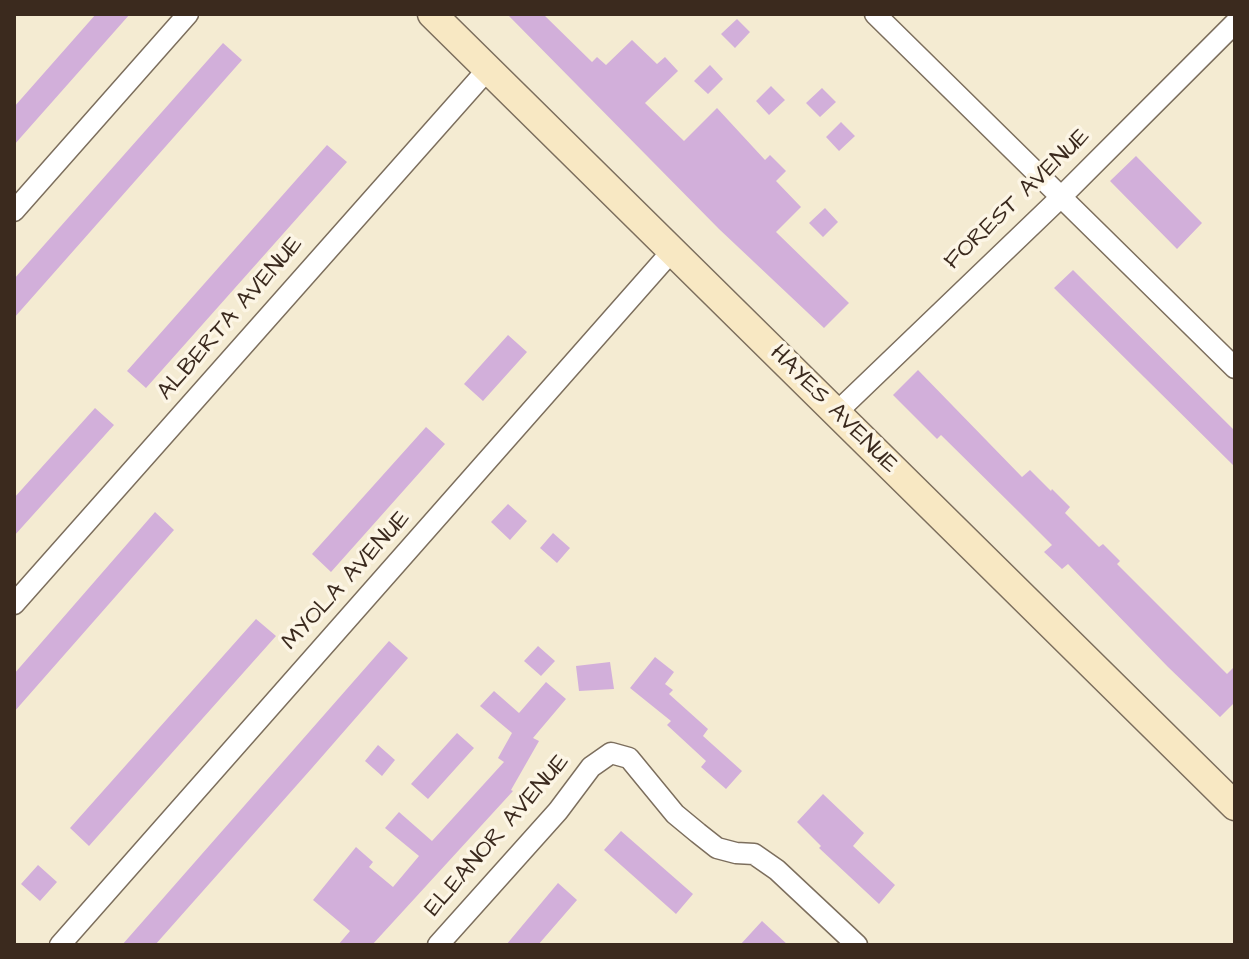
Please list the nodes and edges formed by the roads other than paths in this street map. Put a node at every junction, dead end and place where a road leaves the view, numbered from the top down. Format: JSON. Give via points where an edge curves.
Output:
{"nodes":[{"id":1,"x":188,"y":14,"type":"edge"},
{"id":2,"x":432,"y":14,"type":"edge"},
{"id":3,"x":875,"y":14,"type":"edge"},
{"id":4,"x":1235,"y":23,"type":"edge"},
{"id":5,"x":488,"y":69,"type":"junction"},
{"id":6,"x":1060,"y":198,"type":"junction"},
{"id":7,"x":14,"y":211,"type":"edge"},
{"id":8,"x":672,"y":251,"type":"junction"},
{"id":9,"x":1235,"y":368,"type":"edge"},
{"id":10,"x":836,"y":413,"type":"junction"},
{"id":11,"x":14,"y":604,"type":"edge"},
{"id":12,"x":1235,"y":806,"type":"edge"},
{"id":13,"x":60,"y":945,"type":"edge"},
{"id":14,"x":438,"y":945,"type":"edge"},
{"id":15,"x":857,"y":945,"type":"edge"}],
"edges":[{"from":1,"to":7,"type":"street"},
{"from":2,"to":5,"type":"street","name":"HAYES AVENUE"},
{"from":3,"to":6,"type":"street"},
{"from":4,"to":6,"type":"street","name":"FOREST AVENUE"},
{"from":5,"to":8,"type":"street","name":"HAYES AVENUE"},
{"from":5,"to":11,"type":"street","name":"ALBERTA AVENUE"},
{"from":6,"to":9,"type":"street"},
{"from":6,"to":10,"type":"street","name":"FOREST AVENUE"},
{"from":8,"to":10,"type":"street","name":"HAYES AVENUE"},
{"from":8,"to":13,"type":"street","name":"MYOLA AVENUE"},
{"from":10,"to":12,"type":"street","name":"HAYES AVENUE"},
{"from":14,"to":15,"type":"street","name":"ELEANOR AVENUE","via":[[591,767],[611,753],[629,758],[675,814],[717,848],[754,854],[777,870]]}]}
